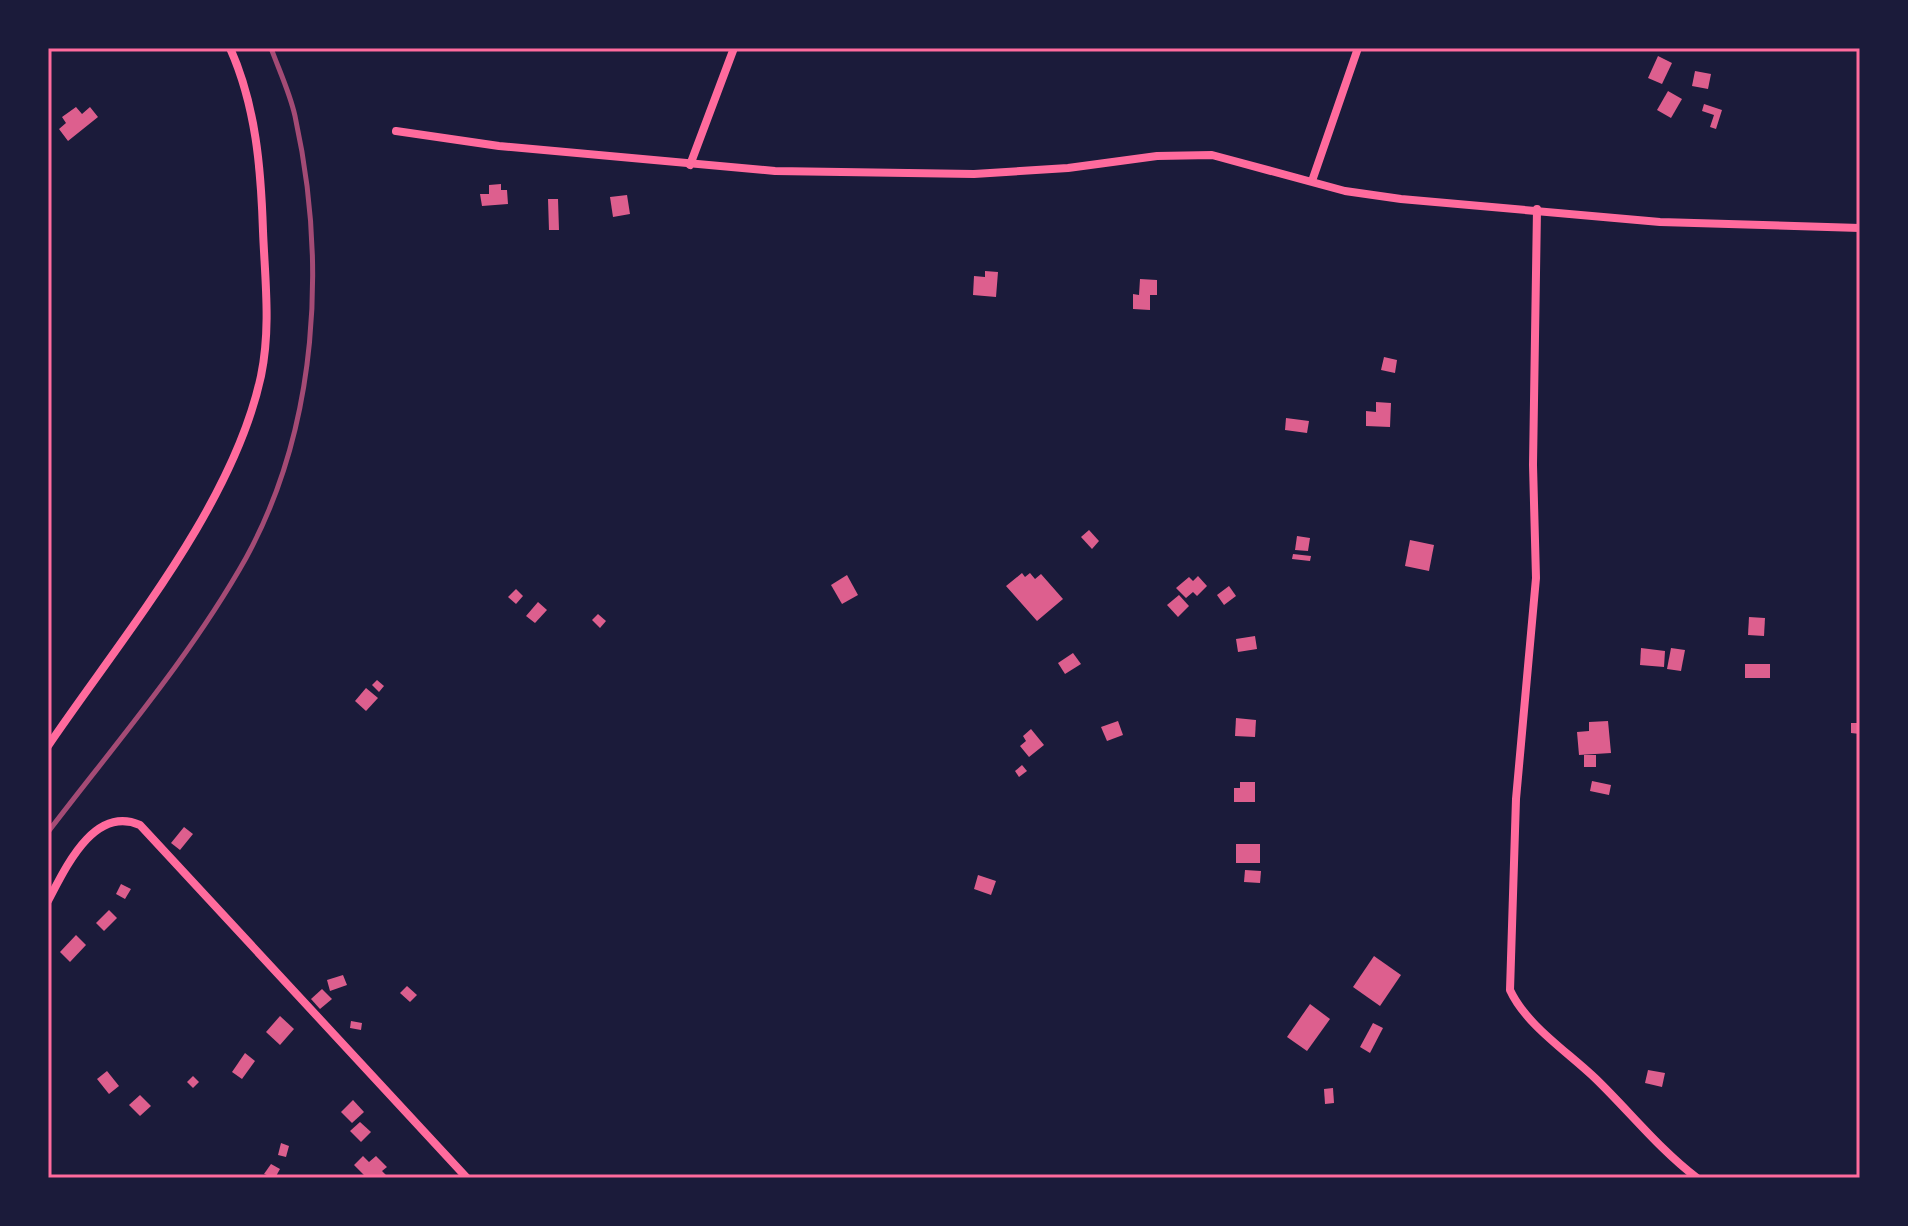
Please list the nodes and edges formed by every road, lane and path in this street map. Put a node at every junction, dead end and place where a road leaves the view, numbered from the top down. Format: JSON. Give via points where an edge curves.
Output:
{"nodes":[{"id":1,"x":230,"y":48,"type":"edge"},
{"id":2,"x":734,"y":48,"type":"edge"},
{"id":3,"x":1358,"y":48,"type":"edge"},
{"id":4,"x":396,"y":131,"type":"dead end"},
{"id":5,"x":690,"y":165,"type":"junction"},
{"id":6,"x":1312,"y":181,"type":"junction"},
{"id":7,"x":1537,"y":209,"type":"junction"},
{"id":8,"x":1860,"y":228,"type":"edge"},
{"id":9,"x":48,"y":746,"type":"edge"},
{"id":10,"x":48,"y":901,"type":"edge"},
{"id":11,"x":467,"y":1178,"type":"edge"},
{"id":12,"x":1697,"y":1178,"type":"edge"}],
"edges":[{"from":1,"to":9,"type":"street","via":[[259,155],[268,317],[261,377],[236,448],[194,532]]},
{"from":2,"to":5,"type":"street"},
{"from":3,"to":6,"type":"street"},
{"from":4,"to":5,"type":"street"},
{"from":5,"to":6,"type":"street","via":[[974,174],[1212,155]]},
{"from":6,"to":7,"type":"street","via":[[1401,199]]},
{"from":7,"to":8,"type":"street","via":[[1660,222]]},
{"from":7,"to":12,"type":"street","via":[[1536,578],[1516,799],[1510,990],[1524,1012]]},
{"from":10,"to":11,"type":"street","via":[[73,858],[105,824],[126,819],[140,825]]}]}
